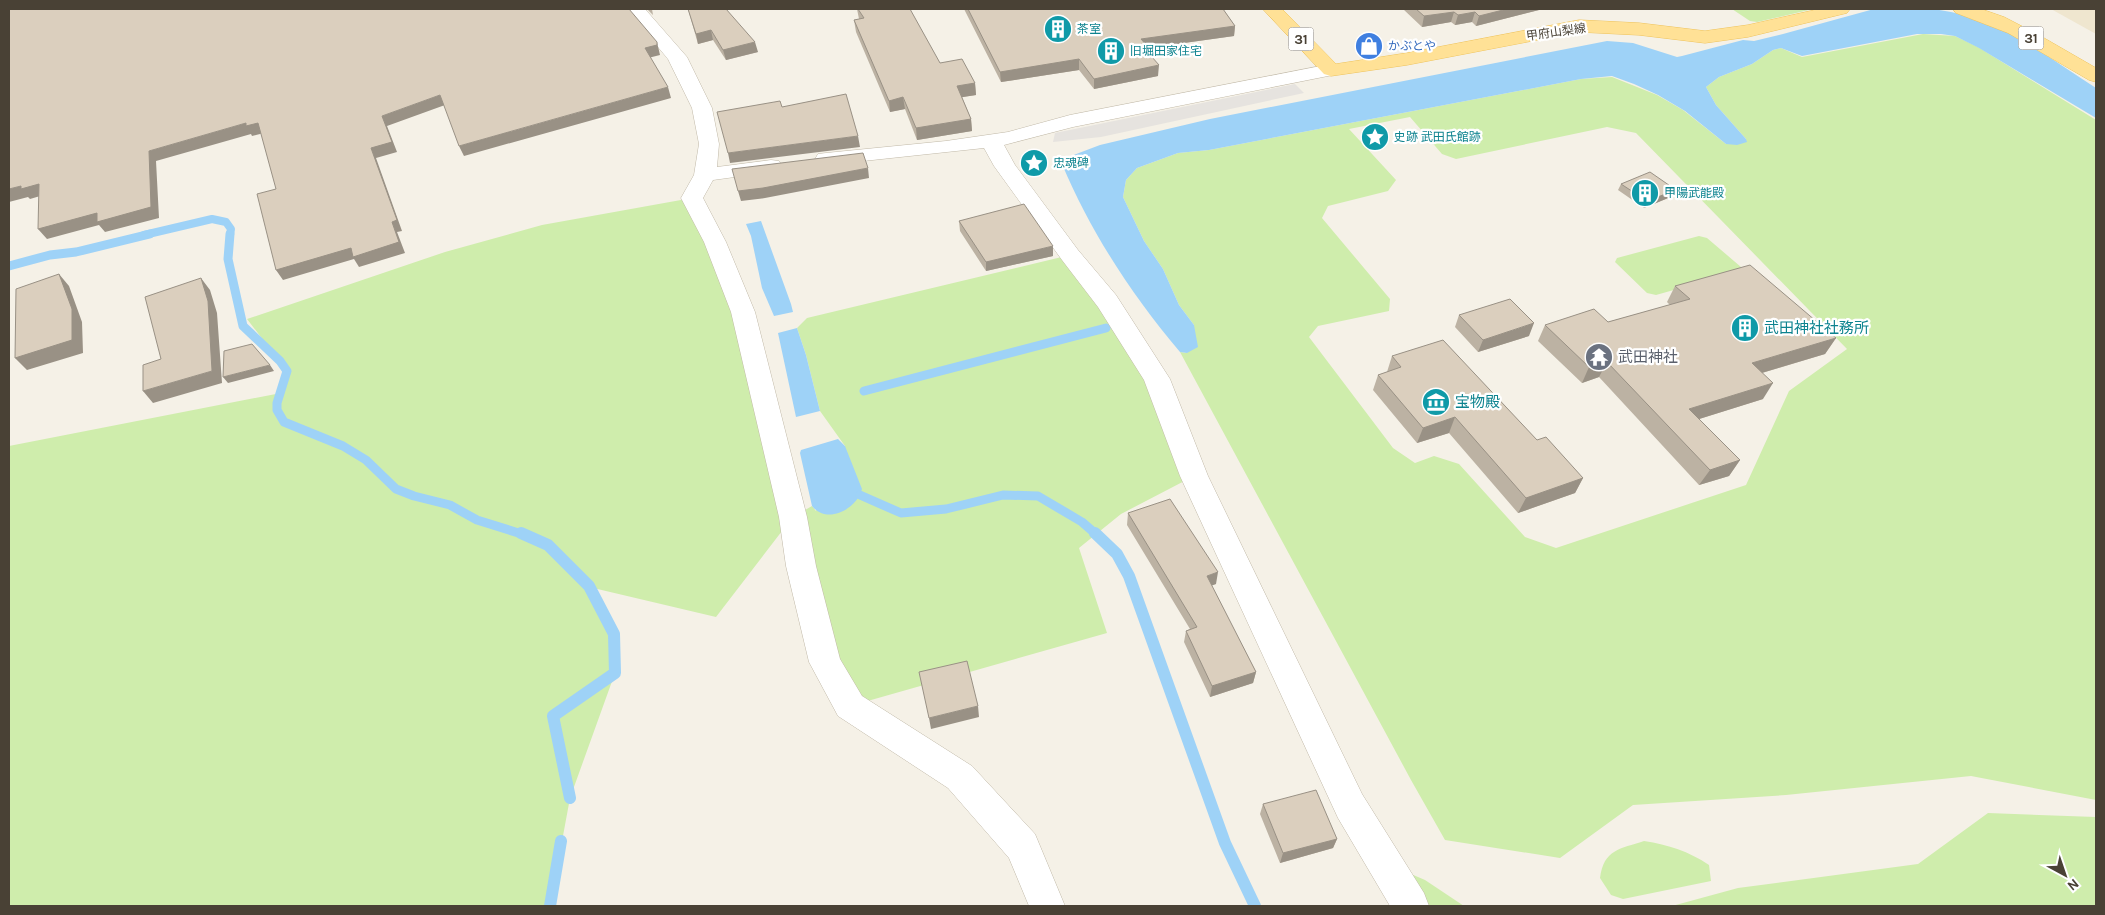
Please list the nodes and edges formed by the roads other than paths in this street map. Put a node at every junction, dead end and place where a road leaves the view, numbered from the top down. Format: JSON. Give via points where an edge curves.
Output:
{"nodes":[{"id":1,"x":635,"y":9,"type":"edge"},
{"id":2,"x":1272,"y":9,"type":"edge"},
{"id":3,"x":1842,"y":9,"type":"edge"},
{"id":4,"x":1962,"y":9,"type":"edge"},
{"id":5,"x":1331,"y":70,"type":"junction"},
{"id":6,"x":2096,"y":76,"type":"edge"},
{"id":7,"x":991,"y":141,"type":"junction"},
{"id":8,"x":705,"y":175,"type":"junction"},
{"id":9,"x":1047,"y":906,"type":"edge"},
{"id":10,"x":1411,"y":906,"type":"edge"}],
"edges":[{"from":1,"to":8,"type":"street","via":[[677,57],[702,108],[709,144]]},
{"from":2,"to":5,"type":"main road","number":"31"},
{"from":3,"to":5,"type":"main road","name":"甲府山梨線","via":[[1748,31],[1705,37],[1579,26]]},
{"from":4,"to":6,"type":"main road","number":"31","via":[[2014,29]]},
{"from":5,"to":7,"type":"street","via":[[1070,121]]},
{"from":7,"to":8,"type":"street"},
{"from":7,"to":10,"type":"street","via":[[1038,211],[1107,301],[1157,379],[1194,476],[1350,806]]},
{"from":8,"to":9,"type":"street","via":[[692,198],[715,242],[743,312],[825,662],[850,706],[960,777],[1022,846]]}]}
